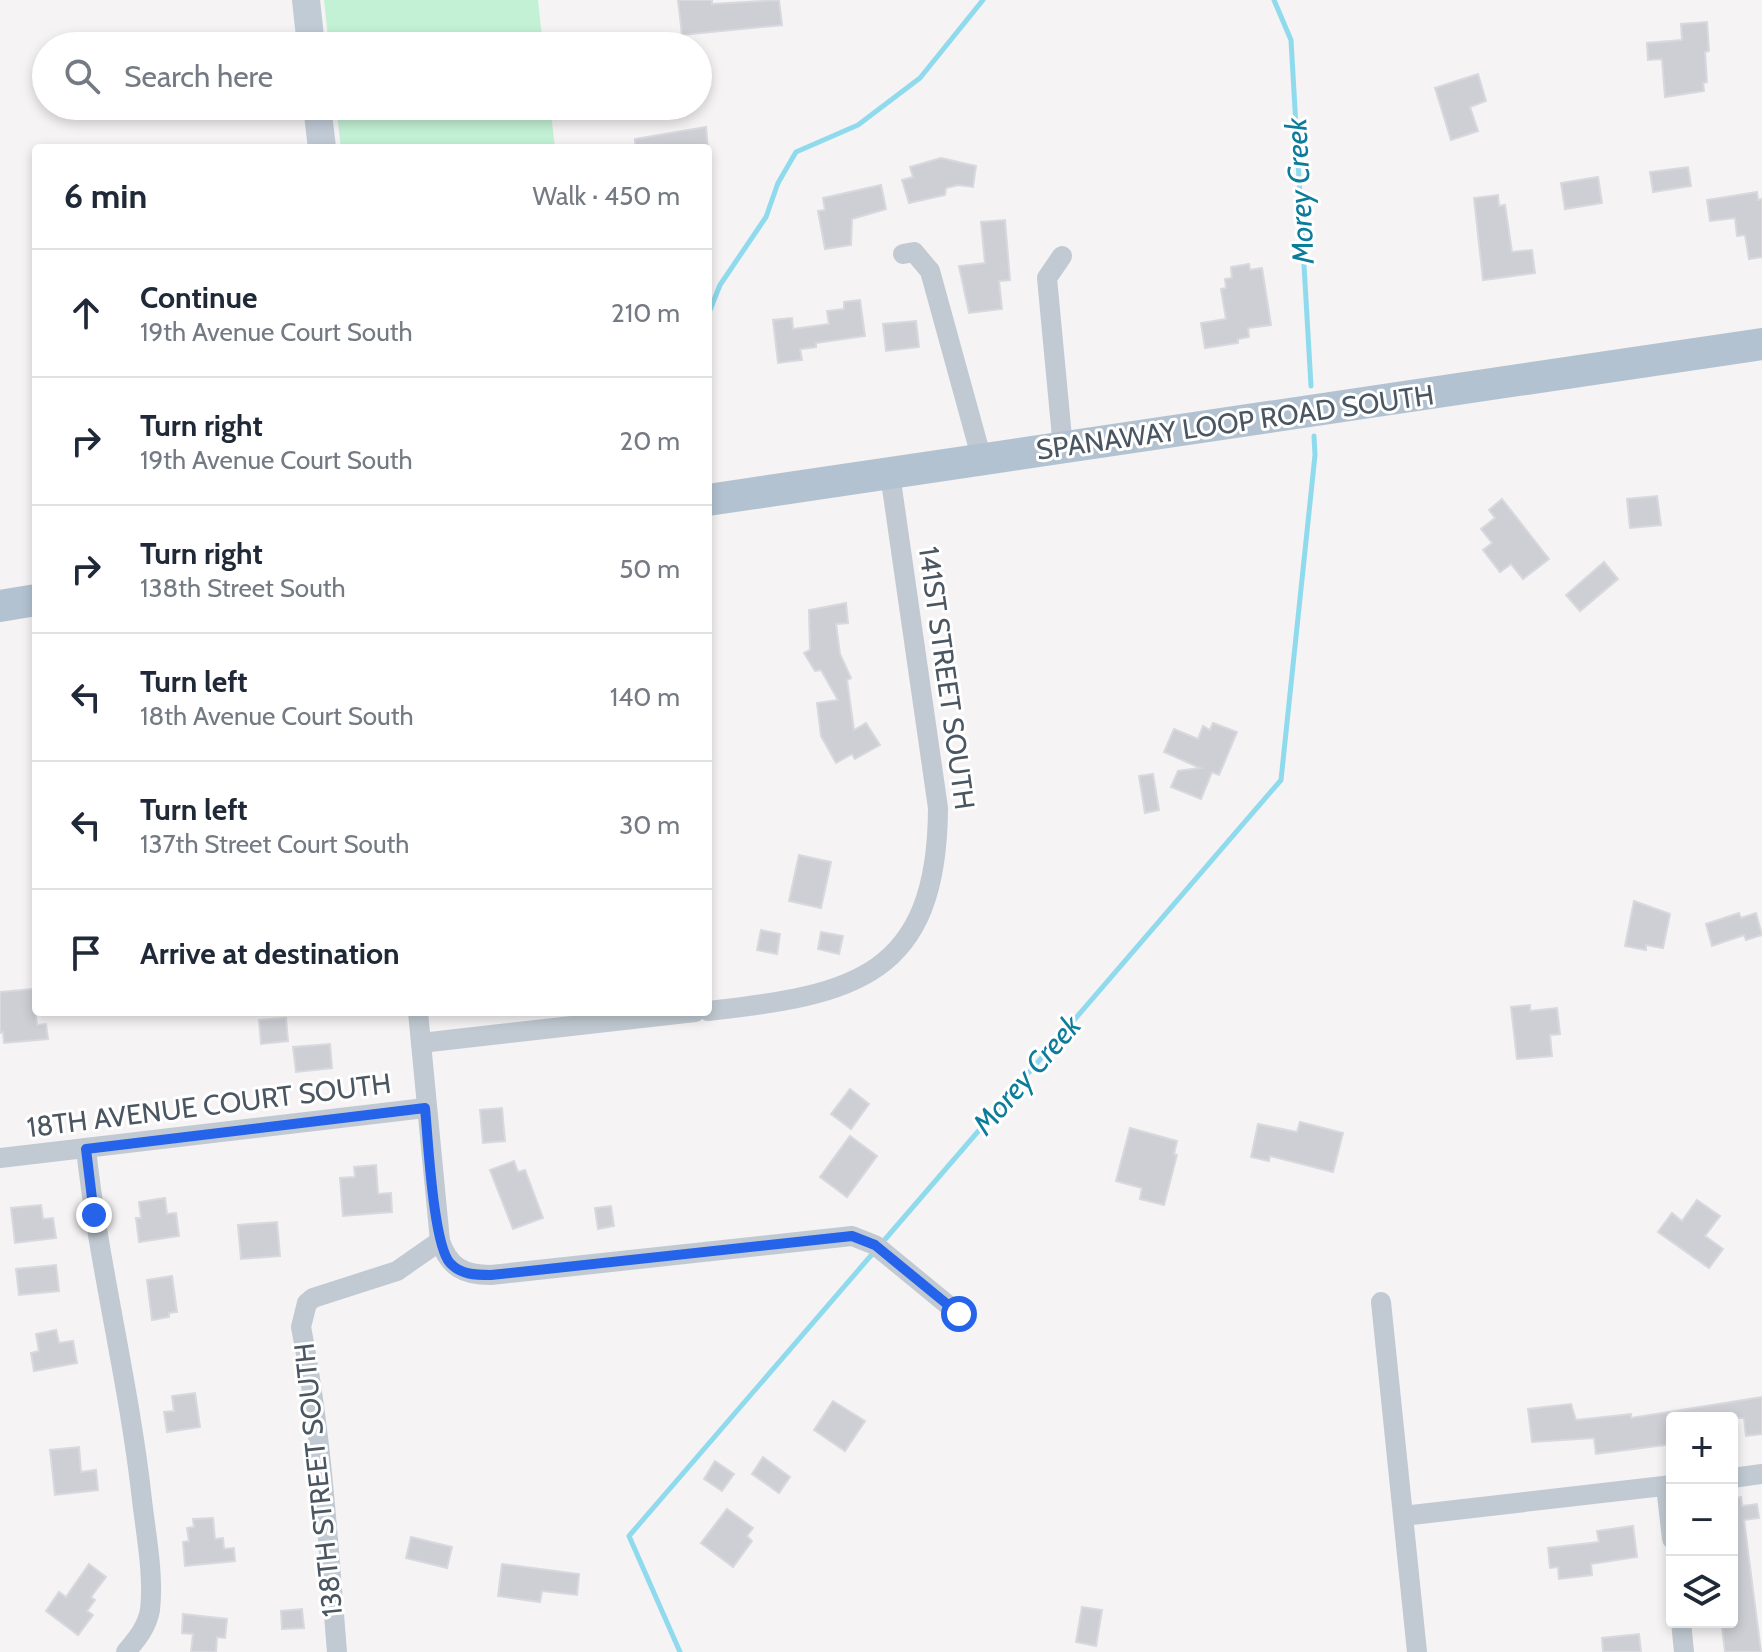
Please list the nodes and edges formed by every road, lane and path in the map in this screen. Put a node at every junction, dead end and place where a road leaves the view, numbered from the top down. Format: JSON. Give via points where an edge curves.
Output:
{"nodes":[{"id":1,"x":306,"y":0,"type":"edge"},
{"id":2,"x":309,"y":32,"type":"edge"},
{"id":3,"x":319,"y":120,"type":"edge"},
{"id":4,"x":322,"y":144,"type":"edge"},
{"id":5,"x":903,"y":254,"type":"dead end"},
{"id":6,"x":1062,"y":256,"type":"dead end"},
{"id":7,"x":1762,"y":344,"type":"edge"},
{"id":8,"x":1063,"y":448,"type":"junction"},
{"id":9,"x":982,"y":460,"type":"junction"},
{"id":10,"x":890,"y":474,"type":"junction"},
{"id":11,"x":712,"y":499,"type":"edge"},
{"id":12,"x":32,"y":601,"type":"edge"},
{"id":13,"x":0,"y":606,"type":"edge"},
{"id":14,"x":712,"y":1010,"type":"edge"},
{"id":15,"x":418,"y":1016,"type":"edge"},
{"id":16,"x":660,"y":1016,"type":"edge"},
{"id":17,"x":421,"y":1043,"type":"junction"},
{"id":18,"x":425,"y":1108,"type":"junction"},
{"id":19,"x":86,"y":1149,"type":"junction"},
{"id":20,"x":0,"y":1158,"type":"edge"},
{"id":21,"x":440,"y":1241,"type":"junction"},
{"id":22,"x":1381,"y":1302,"type":"dead end"},
{"id":23,"x":959,"y":1314,"type":"dead end"},
{"id":24,"x":1762,"y":1474,"type":"edge"},
{"id":25,"x":1738,"y":1477,"type":"edge"},
{"id":26,"x":1666,"y":1486,"type":"edge"},
{"id":27,"x":1403,"y":1516,"type":"junction"},
{"id":28,"x":1682,"y":1628,"type":"edge"},
{"id":29,"x":126,"y":1652,"type":"edge"},
{"id":30,"x":337,"y":1652,"type":"edge"},
{"id":31,"x":1417,"y":1652,"type":"edge"},
{"id":32,"x":1684,"y":1652,"type":"edge"}],
"edges":[{"from":1,"to":2,"type":"street"},
{"from":3,"to":4,"type":"street"},
{"from":5,"to":9,"type":"street","via":[[914,252],[930,271]]},
{"from":6,"to":8,"type":"street","via":[[1047,278]]},
{"from":7,"to":8,"type":"main road","name":"SPANAWAY LOOP ROAD SOUTH"},
{"from":8,"to":9,"type":"main road","name":"SPANAWAY LOOP ROAD SOUTH"},
{"from":9,"to":10,"type":"main road","name":"SPANAWAY LOOP ROAD SOUTH"},
{"from":10,"to":11,"type":"main road","name":"SPANAWAY LOOP ROAD SOUTH"},
{"from":10,"to":14,"type":"street","name":"141ST STREET SOUTH","via":[[938,808],[930,890],[912,933],[881,966],[802,999]]},
{"from":12,"to":13,"type":"main road"},
{"from":15,"to":17,"type":"street"},
{"from":16,"to":17,"type":"street"},
{"from":17,"to":18,"type":"street"},
{"from":18,"to":19,"type":"street","name":"18TH AVENUE COURT SOUTH"},
{"from":18,"to":21,"type":"street"},
{"from":19,"to":20,"type":"street","name":"18TH AVENUE COURT SOUTH"},
{"from":19,"to":29,"type":"street","via":[[147,1540],[150,1609],[146,1626]]},
{"from":21,"to":23,"type":"street","via":[[453,1266],[474,1275],[852,1236],[875,1245]]},
{"from":21,"to":30,"type":"street","name":"138TH STREET SOUTH","via":[[397,1271],[313,1298],[302,1316],[322,1455]]},
{"from":22,"to":27,"type":"street"},
{"from":24,"to":25,"type":"street"},
{"from":26,"to":27,"type":"street"},
{"from":27,"to":31,"type":"street"},
{"from":28,"to":32,"type":"street"}]}
